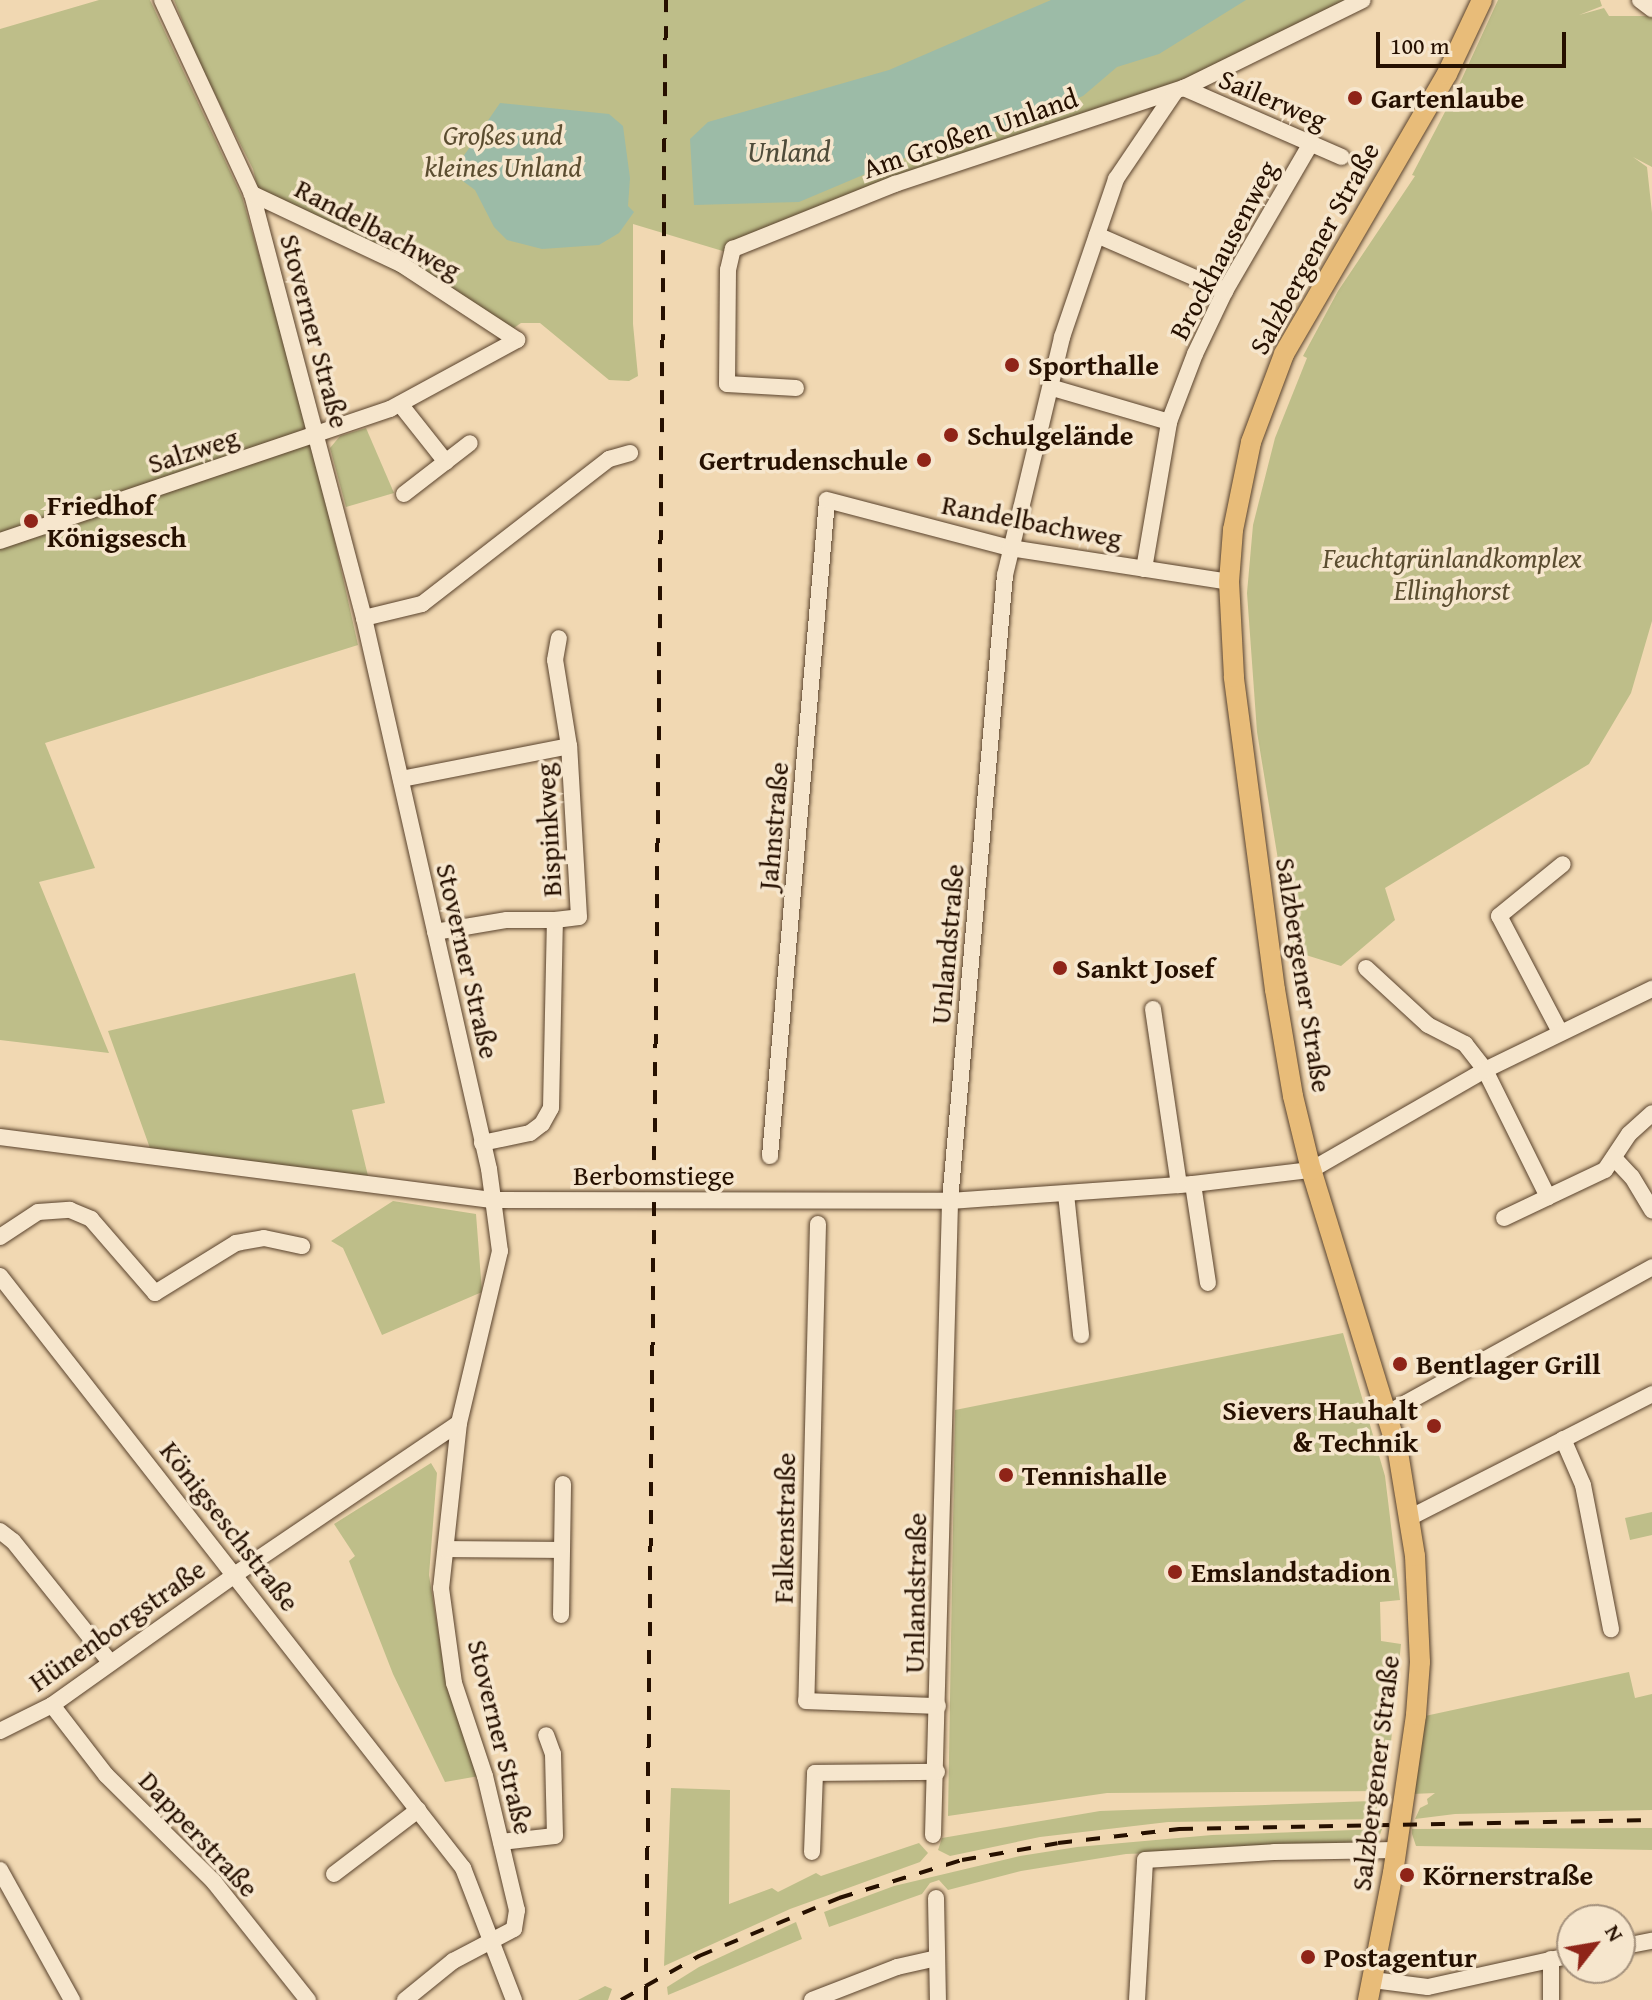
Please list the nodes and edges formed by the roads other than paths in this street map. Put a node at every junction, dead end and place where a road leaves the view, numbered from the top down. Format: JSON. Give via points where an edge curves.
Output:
{"nodes":[{"id":1,"x":162,"y":0,"type":"edge"},
{"id":2,"x":1363,"y":0,"type":"edge"},
{"id":3,"x":1482,"y":0,"type":"edge"},
{"id":4,"x":1640,"y":0,"type":"edge"},
{"id":5,"x":1652,"y":9,"type":"edge"},
{"id":6,"x":1179,"y":90,"type":"junction"},
{"id":7,"x":1311,"y":143,"type":"junction"},
{"id":8,"x":1342,"y":157,"type":"dead end"},
{"id":9,"x":252,"y":194,"type":"junction"},
{"id":10,"x":1097,"y":235,"type":"junction"},
{"id":11,"x":1225,"y":291,"type":"junction"},
{"id":12,"x":517,"y":340,"type":"joint"},
{"id":13,"x":796,"y":388,"type":"dead end"},
{"id":14,"x":1053,"y":388,"type":"junction"},
{"id":15,"x":400,"y":404,"type":"junction"},
{"id":16,"x":1169,"y":422,"type":"junction"},
{"id":17,"x":317,"y":436,"type":"junction"},
{"id":18,"x":470,"y":443,"type":"dead end"},
{"id":19,"x":630,"y":453,"type":"dead end"},
{"id":20,"x":446,"y":462,"type":"junction"},
{"id":21,"x":404,"y":494,"type":"dead end"},
{"id":22,"x":827,"y":500,"type":"joint"},
{"id":23,"x":0,"y":541,"type":"edge"},
{"id":24,"x":1010,"y":548,"type":"junction"},
{"id":25,"x":1144,"y":569,"type":"junction"},
{"id":26,"x":1229,"y":582,"type":"junction"},
{"id":27,"x":364,"y":618,"type":"junction"},
{"id":28,"x":559,"y":638,"type":"dead end"},
{"id":29,"x":569,"y":746,"type":"junction"},
{"id":30,"x":401,"y":779,"type":"junction"},
{"id":31,"x":1563,"y":864,"type":"dead end"},
{"id":32,"x":555,"y":920,"type":"junction"},
{"id":33,"x":435,"y":932,"type":"junction"},
{"id":34,"x":1366,"y":968,"type":"dead end"},
{"id":35,"x":1652,"y":989,"type":"edge"},
{"id":36,"x":1153,"y":1009,"type":"dead end"},
{"id":37,"x":1560,"y":1032,"type":"junction"},
{"id":38,"x":1485,"y":1070,"type":"junction"},
{"id":39,"x":1652,"y":1113,"type":"edge"},
{"id":40,"x":0,"y":1137,"type":"edge"},
{"id":41,"x":482,"y":1143,"type":"junction"},
{"id":42,"x":770,"y":1156,"type":"dead end"},
{"id":43,"x":1614,"y":1158,"type":"junction"},
{"id":44,"x":1311,"y":1170,"type":"junction"},
{"id":45,"x":1186,"y":1184,"type":"junction"},
{"id":46,"x":1066,"y":1194,"type":"junction"},
{"id":47,"x":1548,"y":1197,"type":"junction"},
{"id":48,"x":492,"y":1200,"type":"junction"},
{"id":49,"x":950,"y":1201,"type":"junction"},
{"id":50,"x":1652,"y":1210,"type":"edge"},
{"id":51,"x":1504,"y":1218,"type":"dead end"},
{"id":52,"x":818,"y":1224,"type":"dead end"},
{"id":53,"x":0,"y":1237,"type":"edge"},
{"id":54,"x":302,"y":1246,"type":"dead end"},
{"id":55,"x":1652,"y":1267,"type":"edge"},
{"id":56,"x":0,"y":1276,"type":"edge"},
{"id":57,"x":1208,"y":1283,"type":"dead end"},
{"id":58,"x":1081,"y":1335,"type":"dead end"},
{"id":59,"x":1652,"y":1394,"type":"edge"},
{"id":60,"x":1388,"y":1413,"type":"junction"},
{"id":61,"x":459,"y":1423,"type":"junction"},
{"id":62,"x":1563,"y":1439,"type":"junction"},
{"id":63,"x":563,"y":1484,"type":"dead end"},
{"id":64,"x":1411,"y":1517,"type":"junction"},
{"id":65,"x":0,"y":1531,"type":"edge"},
{"id":66,"x":446,"y":1549,"type":"junction"},
{"id":67,"x":560,"y":1550,"type":"junction"},
{"id":68,"x":236,"y":1574,"type":"junction"},
{"id":69,"x":561,"y":1615,"type":"dead end"},
{"id":70,"x":1611,"y":1629,"type":"dead end"},
{"id":71,"x":110,"y":1662,"type":"junction"},
{"id":72,"x":52,"y":1705,"type":"junction"},
{"id":73,"x":938,"y":1706,"type":"junction"},
{"id":74,"x":0,"y":1731,"type":"edge"},
{"id":75,"x":546,"y":1735,"type":"dead end"},
{"id":76,"x":937,"y":1772,"type":"junction"},
{"id":77,"x":418,"y":1810,"type":"junction"},
{"id":78,"x":933,"y":1835,"type":"dead end"},
{"id":79,"x":501,"y":1842,"type":"junction"},
{"id":80,"x":1396,"y":1850,"type":"junction"},
{"id":81,"x":812,"y":1852,"type":"dead end"},
{"id":82,"x":0,"y":1870,"type":"edge"},
{"id":83,"x":334,"y":1874,"type":"dead end"},
{"id":84,"x":936,"y":1898,"type":"dead end"},
{"id":85,"x":491,"y":1942,"type":"junction"},
{"id":86,"x":937,"y":1958,"type":"junction"},
{"id":87,"x":1556,"y":1958,"type":"edge"},
{"id":88,"x":1551,"y":1959,"type":"junction"},
{"id":89,"x":1370,"y":1990,"type":"edge"},
{"id":90,"x":72,"y":2000,"type":"edge"},
{"id":91,"x":308,"y":2000,"type":"edge"},
{"id":92,"x":405,"y":2000,"type":"edge"},
{"id":93,"x":514,"y":2000,"type":"edge"},
{"id":94,"x":812,"y":2000,"type":"edge"},
{"id":95,"x":938,"y":2000,"type":"edge"},
{"id":96,"x":1137,"y":2000,"type":"edge"},
{"id":97,"x":1551,"y":2000,"type":"edge"}],
"edges":[{"from":1,"to":9,"type":"street","name":"Stoverner Straße"},
{"from":2,"to":6,"type":"street","name":"Am Großen Unland"},
{"from":3,"to":26,"type":"main road","name":"Salzbergener Straße","via":[[1447,74],[1284,354],[1251,442],[1233,530]]},
{"from":4,"to":5,"type":"street"},
{"from":6,"to":7,"type":"street","name":"Sailerweg"},
{"from":6,"to":10,"type":"street","name":"Unlandstraße","via":[[1116,179]]},
{"from":6,"to":13,"type":"street","name":"Am Großen Unland","via":[[895,184],[733,249],[728,270],[727,384]]},
{"from":7,"to":8,"type":"street","name":"Sailerweg"},
{"from":7,"to":11,"type":"street","name":"Brockhausenweg"},
{"from":9,"to":12,"type":"street","name":"Randelbachweg","via":[[401,264]]},
{"from":9,"to":17,"type":"street","name":"Stoverner Straße"},
{"from":10,"to":11,"type":"street"},
{"from":10,"to":14,"type":"street","name":"Unlandstraße","via":[[1062,337]]},
{"from":11,"to":16,"type":"street","name":"Brockhausenweg"},
{"from":12,"to":15,"type":"street","name":"Salzweg"},
{"from":14,"to":16,"type":"street"},
{"from":14,"to":24,"type":"street","name":"Unlandstraße"},
{"from":15,"to":17,"type":"street","name":"Salzweg"},
{"from":15,"to":20,"type":"street"},
{"from":16,"to":25,"type":"street","name":"Brockhausenweg"},
{"from":17,"to":23,"type":"street","name":"Salzweg"},
{"from":17,"to":27,"type":"street","name":"Stoverner Straße"},
{"from":18,"to":20,"type":"street"},
{"from":19,"to":27,"type":"street","via":[[609,459],[422,604]]},
{"from":20,"to":21,"type":"street"},
{"from":22,"to":24,"type":"street","name":"Randelbachweg"},
{"from":22,"to":42,"type":"street","name":"Jahnstraße"},
{"from":24,"to":25,"type":"street","name":"Randelbachweg"},
{"from":24,"to":49,"type":"street","name":"Unlandstraße"},
{"from":25,"to":26,"type":"street","name":"Randelbachweg"},
{"from":26,"to":44,"type":"main road","name":"Salzbergener Straße","via":[[1234,677],[1275,990]]},
{"from":27,"to":30,"type":"street","name":"Stoverner Straße"},
{"from":28,"to":29,"type":"street","name":"Bispinkweg","via":[[555,660]]},
{"from":29,"to":30,"type":"street"},
{"from":29,"to":32,"type":"street","name":"Bispinkweg","via":[[579,917]]},
{"from":30,"to":33,"type":"street","name":"Stoverner Straße"},
{"from":31,"to":37,"type":"street","via":[[1499,916]]},
{"from":32,"to":33,"type":"street","via":[[507,920]]},
{"from":32,"to":41,"type":"street","name":"Bispinkweg","via":[[551,1108],[530,1133]]},
{"from":33,"to":41,"type":"street","name":"Stoverner Straße"},
{"from":34,"to":38,"type":"street","via":[[1428,1025],[1465,1044]]},
{"from":35,"to":37,"type":"street"},
{"from":36,"to":45,"type":"street"},
{"from":37,"to":38,"type":"street"},
{"from":38,"to":44,"type":"street"},
{"from":38,"to":47,"type":"street"},
{"from":39,"to":43,"type":"street","via":[[1629,1134]]},
{"from":40,"to":48,"type":"street","name":"Berbomstiege"},
{"from":41,"to":48,"type":"street","name":"Stoverner Straße"},
{"from":43,"to":47,"type":"street","via":[[1605,1170]]},
{"from":43,"to":50,"type":"street"},
{"from":44,"to":45,"type":"street","name":"Berbomstiege"},
{"from":44,"to":60,"type":"main road","name":"Salzbergener Straße"},
{"from":45,"to":46,"type":"street","name":"Berbomstiege"},
{"from":45,"to":57,"type":"street"},
{"from":46,"to":49,"type":"street","name":"Berbomstiege"},
{"from":46,"to":58,"type":"street"},
{"from":47,"to":51,"type":"street"},
{"from":48,"to":49,"type":"street","name":"Berbomstiege"},
{"from":48,"to":61,"type":"street","name":"Stoverner Straße","via":[[500,1251]]},
{"from":49,"to":73,"type":"street","name":"Unlandstraße"},
{"from":52,"to":73,"type":"street","name":"Falkenstraße","via":[[806,1701]]},
{"from":53,"to":54,"type":"street","via":[[38,1212],[70,1210],[91,1219],[155,1293],[236,1243],[264,1238]]},
{"from":55,"to":60,"type":"street"},
{"from":56,"to":68,"type":"street","name":"Königseschstraße"},
{"from":59,"to":62,"type":"street"},
{"from":60,"to":64,"type":"main road","name":"Salzbergener Straße"},
{"from":61,"to":66,"type":"street","name":"Stoverner Straße"},
{"from":61,"to":68,"type":"street","name":"Hünenborgstraße"},
{"from":62,"to":64,"type":"street"},
{"from":62,"to":70,"type":"street","via":[[1583,1485]]},
{"from":63,"to":67,"type":"street"},
{"from":64,"to":80,"type":"main road","name":"Salzbergener Straße","via":[[1420,1662]]},
{"from":65,"to":71,"type":"street"},
{"from":66,"to":67,"type":"street"},
{"from":66,"to":79,"type":"street","name":"Stoverner Straße","via":[[441,1588],[454,1683]]},
{"from":67,"to":69,"type":"street"},
{"from":68,"to":71,"type":"street","name":"Hünenborgstraße"},
{"from":68,"to":77,"type":"street","name":"Königseschstraße"},
{"from":71,"to":72,"type":"street","name":"Hünenborgstraße"},
{"from":72,"to":74,"type":"street","name":"Hünenborgstraße"},
{"from":72,"to":91,"type":"street","name":"Dapperstraße","via":[[106,1775],[214,1882]]},
{"from":73,"to":76,"type":"street","name":"Unlandstraße"},
{"from":75,"to":79,"type":"street","via":[[553,1754],[555,1836]]},
{"from":76,"to":78,"type":"street","name":"Unlandstraße"},
{"from":76,"to":81,"type":"street","via":[[815,1773]]},
{"from":77,"to":83,"type":"street"},
{"from":77,"to":85,"type":"street","name":"Königseschstraße","via":[[463,1868]]},
{"from":79,"to":85,"type":"street","name":"Stoverner Straße","via":[[517,1910],[514,1929]]},
{"from":80,"to":89,"type":"main road","name":"Salzbergener Straße"},
{"from":80,"to":96,"type":"street","via":[[1145,1860]]},
{"from":82,"to":90,"type":"street"},
{"from":84,"to":86,"type":"street"},
{"from":85,"to":92,"type":"street","via":[[453,1961]]},
{"from":85,"to":93,"type":"street","name":"Königseschstraße"},
{"from":86,"to":94,"type":"street","via":[[897,1967]]},
{"from":86,"to":95,"type":"street"},
{"from":87,"to":88,"type":"street"},
{"from":88,"to":89,"type":"street","via":[[1428,1987]]},
{"from":88,"to":97,"type":"street"}]}
